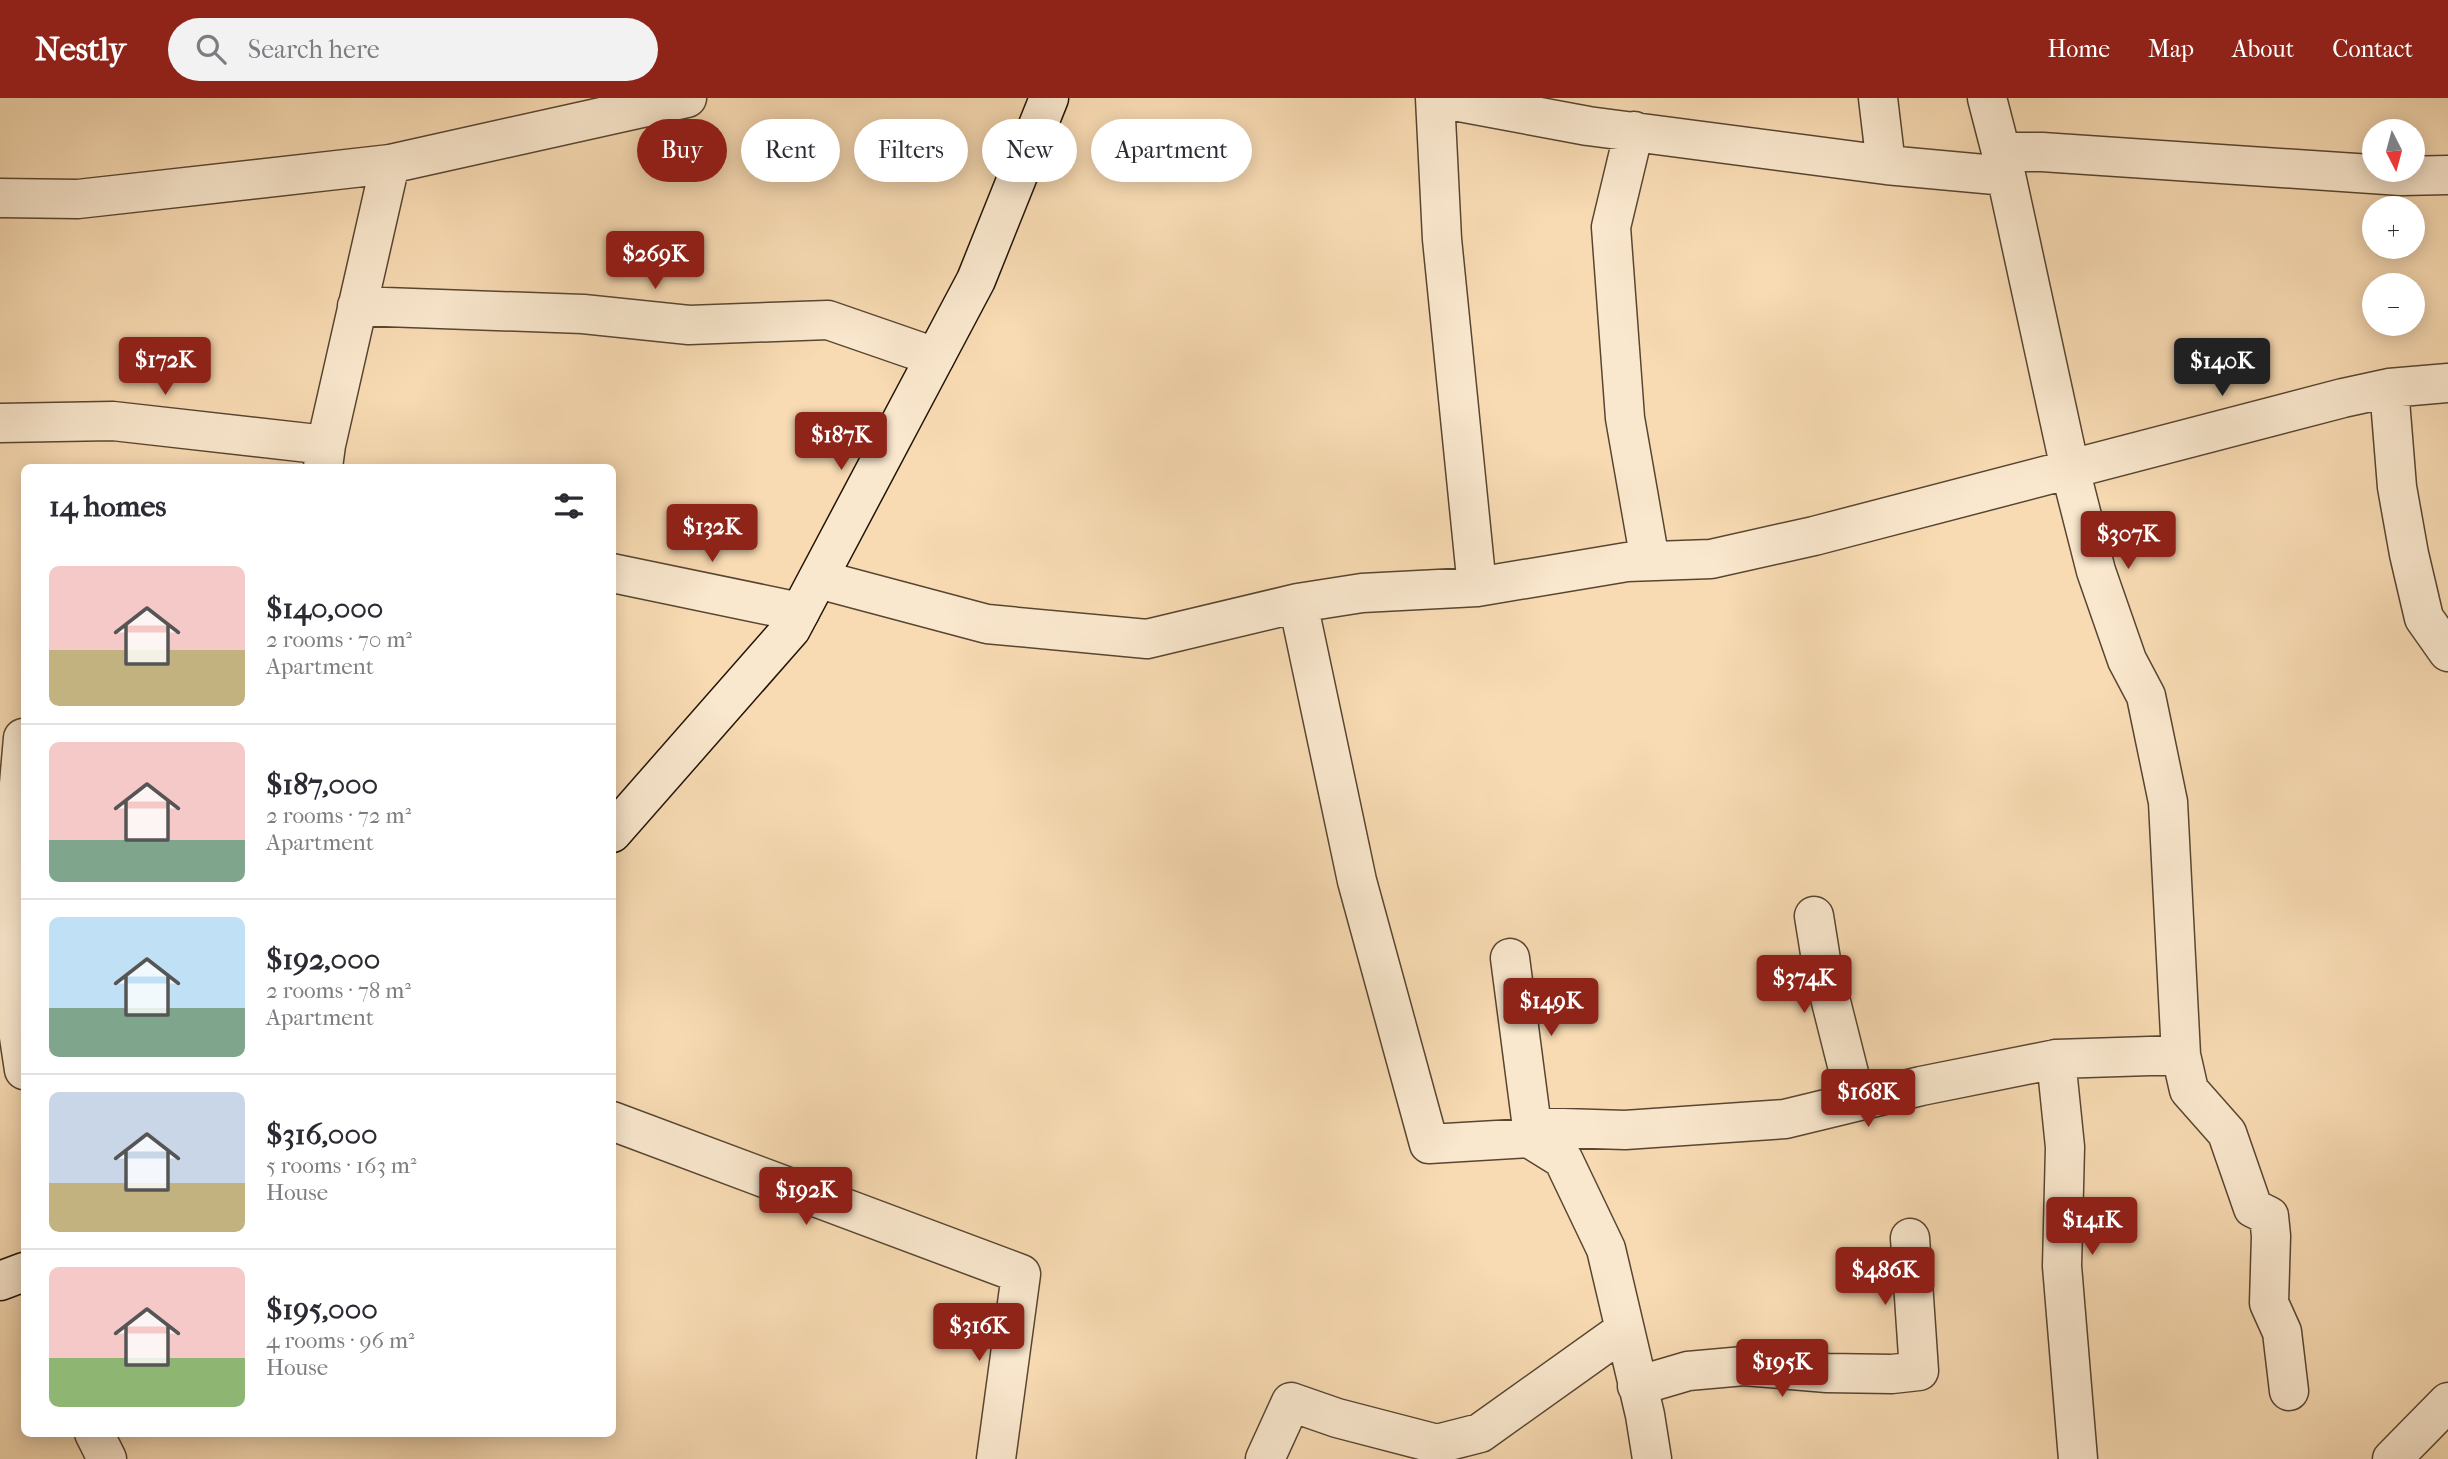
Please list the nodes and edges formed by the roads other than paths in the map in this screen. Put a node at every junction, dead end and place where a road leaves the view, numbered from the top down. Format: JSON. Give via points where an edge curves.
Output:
{"nodes":[{"id":1,"x":687,"y":98,"type":"edge"},
{"id":2,"x":1049,"y":98,"type":"edge"},
{"id":3,"x":1436,"y":98,"type":"edge"},
{"id":4,"x":1878,"y":98,"type":"edge"},
{"id":5,"x":1987,"y":98,"type":"edge"},
{"id":6,"x":2006,"y":98,"type":"edge"},
{"id":7,"x":604,"y":107,"type":"edge"},
{"id":8,"x":1616,"y":119,"type":"edge"},
{"id":9,"x":2002,"y":157,"type":"junction"},
{"id":10,"x":390,"y":164,"type":"junction"},
{"id":11,"x":1886,"y":164,"type":"junction"},
{"id":12,"x":2448,"y":175,"type":"edge"},
{"id":13,"x":0,"y":198,"type":"edge"},
{"id":14,"x":357,"y":306,"type":"junction"},
{"id":15,"x":935,"y":357,"type":"junction"},
{"id":16,"x":2448,"y":383,"type":"edge"},
{"id":17,"x":2389,"y":387,"type":"junction"},
{"id":18,"x":0,"y":423,"type":"edge"},
{"id":19,"x":324,"y":456,"type":"edge"},
{"id":20,"x":2070,"y":470,"type":"junction"},
{"id":21,"x":1650,"y":561,"type":"junction"},
{"id":22,"x":616,"y":574,"type":"edge"},
{"id":23,"x":818,"y":579,"type":"junction"},
{"id":24,"x":1477,"y":587,"type":"junction"},
{"id":25,"x":1298,"y":603,"type":"junction"},
{"id":26,"x":800,"y":612,"type":"junction"},
{"id":27,"x":2448,"y":652,"type":"edge"},
{"id":28,"x":16,"y":737,"type":"edge"},
{"id":29,"x":616,"y":828,"type":"edge"},
{"id":30,"x":1814,"y":916,"type":"dead end"},
{"id":31,"x":1510,"y":958,"type":"dead end"},
{"id":32,"x":21,"y":1050,"type":"edge"},
{"id":33,"x":2181,"y":1055,"type":"junction"},
{"id":34,"x":2056,"y":1059,"type":"junction"},
{"id":35,"x":1856,"y":1101,"type":"junction"},
{"id":36,"x":616,"y":1122,"type":"edge"},
{"id":37,"x":1531,"y":1132,"type":"junction"},
{"id":38,"x":1910,"y":1238,"type":"dead end"},
{"id":39,"x":21,"y":1273,"type":"edge"},
{"id":40,"x":0,"y":1281,"type":"edge"},
{"id":41,"x":1623,"y":1331,"type":"junction"},
{"id":42,"x":1637,"y":1386,"type":"junction"},
{"id":43,"x":2289,"y":1391,"type":"dead end"},
{"id":44,"x":2448,"y":1402,"type":"edge"},
{"id":45,"x":96,"y":1437,"type":"edge"},
{"id":46,"x":1425,"y":1451,"type":"edge"},
{"id":47,"x":107,"y":1459,"type":"edge"},
{"id":48,"x":996,"y":1459,"type":"edge"},
{"id":49,"x":1265,"y":1459,"type":"edge"},
{"id":50,"x":1652,"y":1459,"type":"edge"},
{"id":51,"x":2078,"y":1459,"type":"edge"},
{"id":52,"x":2392,"y":1459,"type":"edge"}],
"edges":[{"from":1,"to":7,"type":"street"},
{"from":2,"to":15,"type":"street","via":[[976,280]]},
{"from":3,"to":8,"type":"street"},
{"from":3,"to":24,"type":"street","via":[[1442,239]]},
{"from":4,"to":11,"type":"street"},
{"from":5,"to":9,"type":"street"},
{"from":6,"to":9,"type":"street"},
{"from":7,"to":10,"type":"street"},
{"from":8,"to":11,"type":"street"},
{"from":8,"to":21,"type":"street","via":[[1611,227],[1625,418]]},
{"from":9,"to":11,"type":"street"},
{"from":9,"to":12,"type":"street","via":[[2042,152],[2401,176]]},
{"from":9,"to":20,"type":"street"},
{"from":10,"to":13,"type":"street","via":[[78,199]]},
{"from":10,"to":14,"type":"street"},
{"from":14,"to":15,"type":"street","via":[[583,314],[689,325],[828,320]]},
{"from":14,"to":19,"type":"street"},
{"from":15,"to":23,"type":"street"},
{"from":16,"to":17,"type":"street"},
{"from":17,"to":20,"type":"street"},
{"from":17,"to":27,"type":"street","via":[[2397,487],[2409,554],[2424,618]]},
{"from":18,"to":19,"type":"street","via":[[113,421]]},
{"from":20,"to":21,"type":"street","via":[[1711,559]]},
{"from":20,"to":33,"type":"street","via":[[2096,570],[2127,660],[2146,696],[2168,803]]},
{"from":21,"to":24,"type":"street"},
{"from":22,"to":26,"type":"street"},
{"from":23,"to":25,"type":"street","via":[[987,624],[1147,639]]},
{"from":23,"to":26,"type":"street"},
{"from":24,"to":25,"type":"street","via":[[1362,593]]},
{"from":25,"to":37,"type":"street","via":[[1357,881],[1429,1144]]},
{"from":26,"to":29,"type":"street","via":[[791,629]]},
{"from":28,"to":32,"type":"street","via":[[5,944]]},
{"from":30,"to":35,"type":"street"},
{"from":31,"to":37,"type":"street"},
{"from":33,"to":34,"type":"street"},
{"from":33,"to":43,"type":"street","via":[[2189,1090],[2227,1133],[2253,1208],[2269,1216],[2269,1303],[2281,1332]]},
{"from":34,"to":35,"type":"street"},
{"from":34,"to":51,"type":"street","via":[[2065,1147],[2062,1266]]},
{"from":35,"to":37,"type":"street","via":[[1785,1119]]},
{"from":36,"to":48,"type":"street","via":[[1021,1274]]},
{"from":37,"to":41,"type":"street","via":[[1563,1159],[1606,1249]]},
{"from":38,"to":42,"type":"street","via":[[1919,1371],[1826,1373],[1744,1366],[1688,1371]]},
{"from":39,"to":40,"type":"street"},
{"from":41,"to":42,"type":"street"},
{"from":41,"to":46,"type":"street","via":[[1480,1433]]},
{"from":42,"to":50,"type":"street"},
{"from":44,"to":52,"type":"street"},
{"from":45,"to":47,"type":"street"},
{"from":46,"to":49,"type":"street","via":[[1291,1402]]}]}
